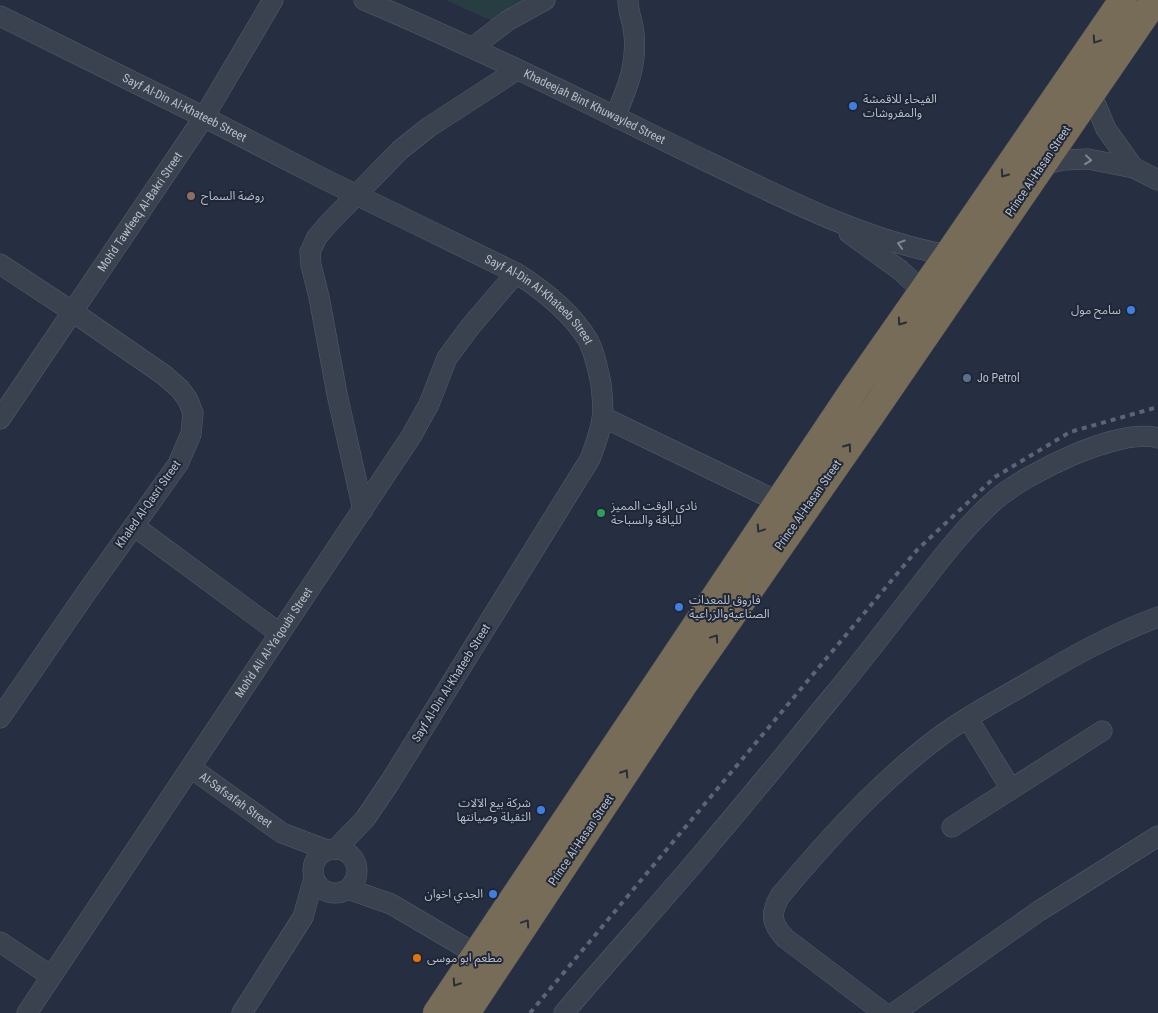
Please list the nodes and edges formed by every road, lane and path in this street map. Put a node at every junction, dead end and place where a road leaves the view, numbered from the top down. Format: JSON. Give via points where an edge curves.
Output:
{"nodes":[{"id":1,"x":273,"y":0,"type":"edge"},
{"id":2,"x":364,"y":0,"type":"edge"},
{"id":3,"x":545,"y":0,"type":"edge"},
{"id":4,"x":1123,"y":0,"type":"edge"},
{"id":5,"x":1155,"y":0,"type":"edge"},
{"id":6,"x":626,"y":4,"type":"edge"},
{"id":7,"x":0,"y":16,"type":"edge"},
{"id":8,"x":472,"y":48,"type":"junction"},
{"id":9,"x":518,"y":70,"type":"junction"},
{"id":10,"x":1091,"y":93,"type":"junction"},
{"id":11,"x":204,"y":117,"type":"junction"},
{"id":12,"x":615,"y":117,"type":"junction"},
{"id":13,"x":1042,"y":165,"type":"junction"},
{"id":14,"x":1134,"y":168,"type":"junction"},
{"id":15,"x":1158,"y":180,"type":"edge"},
{"id":16,"x":357,"y":195,"type":"junction"},
{"id":17,"x":822,"y":215,"type":"junction"},
{"id":18,"x":948,"y":255,"type":"junction"},
{"id":19,"x":0,"y":264,"type":"edge"},
{"id":20,"x":516,"y":273,"type":"junction"},
{"id":21,"x":922,"y":291,"type":"junction"},
{"id":22,"x":73,"y":312,"type":"junction"},
{"id":23,"x":602,"y":417,"type":"junction"},
{"id":24,"x":0,"y":419,"type":"edge"},
{"id":25,"x":1158,"y":438,"type":"edge"},
{"id":26,"x":778,"y":502,"type":"junction"},
{"id":27,"x":363,"y":510,"type":"junction"},
{"id":28,"x":134,"y":526,"type":"junction"},
{"id":29,"x":1158,"y":617,"type":"edge"},
{"id":30,"x":279,"y":633,"type":"junction"},
{"id":31,"x":0,"y":718,"type":"edge"},
{"id":32,"x":968,"y":718,"type":"junction"},
{"id":33,"x":1102,"y":731,"type":"dead end"},
{"id":34,"x":190,"y":768,"type":"junction"},
{"id":35,"x":1011,"y":789,"type":"junction"},
{"id":36,"x":365,"y":819,"type":"junction"},
{"id":37,"x":952,"y":827,"type":"dead end"},
{"id":38,"x":282,"y":833,"type":"junction"},
{"id":39,"x":1158,"y":836,"type":"edge"},
{"id":40,"x":332,"y":849,"type":"junction"},
{"id":41,"x":356,"y":866,"type":"junction"},
{"id":42,"x":313,"y":874,"type":"junction"},
{"id":43,"x":341,"y":891,"type":"junction"},
{"id":44,"x":391,"y":904,"type":"junction"},
{"id":45,"x":303,"y":917,"type":"junction"},
{"id":46,"x":0,"y":942,"type":"edge"},
{"id":47,"x":476,"y":954,"type":"junction"},
{"id":48,"x":51,"y":976,"type":"junction"},
{"id":49,"x":27,"y":1013,"type":"edge"},
{"id":50,"x":242,"y":1013,"type":"edge"},
{"id":51,"x":437,"y":1013,"type":"edge"},
{"id":52,"x":466,"y":1013,"type":"edge"},
{"id":53,"x":564,"y":1013,"type":"edge"},
{"id":54,"x":884,"y":1013,"type":"edge"},
{"id":55,"x":894,"y":1013,"type":"edge"}],
"edges":[{"from":1,"to":11,"type":"street","name":"Moh'd Tawfeeq Al-Bakri Street"},
{"from":2,"to":8,"type":"street","name":"Khadeejah Bint Khuwayled Street"},
{"from":3,"to":8,"type":"street","via":[[507,21]]},
{"from":4,"to":18,"type":"highway","name":"Prince Al-Hasan Street","one_way":true},
{"from":5,"to":10,"type":"highway","name":"Prince Al-Hasan Street"},
{"from":6,"to":12,"type":"street","via":[[633,25],[634,64]]},
{"from":7,"to":11,"type":"street","name":"Sayf Al-Din Al-Khateeb Street"},
{"from":8,"to":9,"type":"street","name":"Khadeejah Bint Khuwayled Street"},
{"from":9,"to":12,"type":"street","name":"Khadeejah Bint Khuwayled Street"},
{"from":9,"to":16,"type":"street","via":[[411,140]]},
{"from":10,"to":13,"type":"highway","name":"Prince Al-Hasan Street"},
{"from":10,"to":14,"type":"street","via":[[1106,129]]},
{"from":11,"to":16,"type":"street","name":"Sayf Al-Din Al-Khateeb Street"},
{"from":11,"to":22,"type":"street","name":"Moh'd Tawfeeq Al-Bakri Street"},
{"from":12,"to":17,"type":"street","name":"Khadeejah Bint Khuwayled Street"},
{"from":13,"to":14,"type":"street","one_way":true,"via":[[1088,159]]},
{"from":52,"to":13,"type":"highway","name":"Prince Al-Hasan Street","one_way":true,"via":[[683,685]]},
{"from":14,"to":15,"type":"street"},
{"from":16,"to":20,"type":"street","name":"Sayf Al-Din Al-Khateeb Street"},
{"from":16,"to":27,"type":"street","via":[[316,238],[310,252]]},
{"from":18,"to":17,"type":"street","name":"Khadeejah Bint Khuwayled Street","one_way":true,"via":[[899,244]]},
{"from":17,"to":21,"type":"street","name":"Khadeejah Bint Khuwayled Street","via":[[884,258]]},
{"from":18,"to":21,"type":"highway","name":"Prince Al-Hasan Street"},
{"from":19,"to":22,"type":"street","name":"Khaled Al-Qasri Street"},
{"from":20,"to":23,"type":"street","name":"Sayf Al-Din Al-Khateeb Street","via":[[554,302],[588,341],[598,366]]},
{"from":20,"to":27,"type":"street","name":"Moh'd Ali Al-Ya'qoubi Street","via":[[447,358],[422,417]]},
{"from":21,"to":26,"type":"highway","name":"Prince Al-Hasan Street","one_way":true},
{"from":22,"to":24,"type":"street","name":"Moh'd Tawfeeq Al-Bakri Street"},
{"from":22,"to":28,"type":"street","name":"Khaled Al-Qasri Street","via":[[164,375],[180,389],[192,413],[191,434],[178,464]]},
{"from":23,"to":26,"type":"street"},
{"from":23,"to":36,"type":"street","name":"Sayf Al-Din Al-Khateeb Street","via":[[590,459]]},
{"from":25,"to":53,"type":"street","via":[[1133,437],[1106,443],[1034,474],[995,500],[958,538],[779,762]]},
{"from":26,"to":47,"type":"highway","name":"Prince Al-Hasan Street","one_way":true},
{"from":27,"to":30,"type":"street","name":"Moh'd Ali Al-Ya'qoubi Street"},
{"from":28,"to":30,"type":"street"},
{"from":28,"to":31,"type":"street","name":"Khaled Al-Qasri Street"},
{"from":29,"to":32,"type":"street","via":[[1087,648]]},
{"from":30,"to":34,"type":"street","name":"Moh'd Ali Al-Ya'qoubi Street"},
{"from":32,"to":35,"type":"street"},
{"from":32,"to":54,"type":"street","via":[[906,764],[862,805],[774,906],[775,927],[786,938]]},
{"from":33,"to":35,"type":"street"},
{"from":34,"to":38,"type":"street","name":"Al-Safsafah Street"},
{"from":34,"to":48,"type":"street","name":"Moh'd Ali Al-Ya'qoubi Street"},
{"from":35,"to":37,"type":"street"},
{"from":36,"to":40,"type":"street","name":"Sayf Al-Din Al-Khateeb Street"},
{"from":36,"to":41,"type":"street","name":"Sayf Al-Din Al-Khateeb Street"},
{"from":38,"to":40,"type":"street","name":"Al-Safsafah Street"},
{"from":38,"to":42,"type":"street","name":"Al-Safsafah Street"},
{"from":39,"to":55,"type":"street","via":[[1039,911]]},
{"from":40,"to":41,"type":"street","via":[[348,853]]},
{"from":40,"to":42,"type":"street","via":[[317,858]]},
{"from":41,"to":43,"type":"street","via":[[355,880]]},
{"from":41,"to":44,"type":"street"},
{"from":42,"to":43,"type":"street","via":[[322,888]]},
{"from":42,"to":45,"type":"street"},
{"from":43,"to":44,"type":"street"},
{"from":43,"to":45,"type":"street"},
{"from":44,"to":47,"type":"street"},
{"from":45,"to":50,"type":"street"},
{"from":46,"to":48,"type":"street"},
{"from":47,"to":51,"type":"highway","name":"Prince Al-Hasan Street","one_way":true},
{"from":48,"to":49,"type":"street","name":"Moh'd Ali Al-Ya'qoubi Street"}]}
